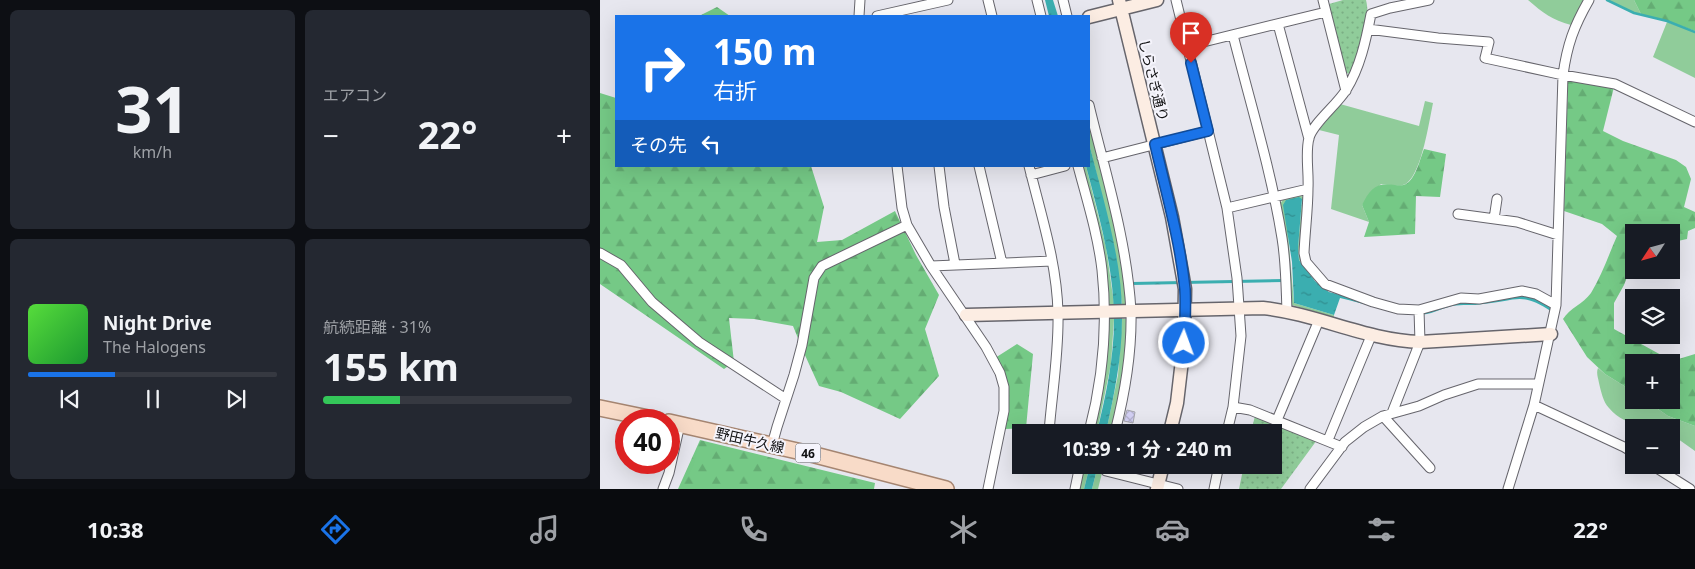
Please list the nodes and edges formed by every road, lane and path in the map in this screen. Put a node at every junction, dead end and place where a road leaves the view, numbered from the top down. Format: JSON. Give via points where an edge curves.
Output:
{"nodes":[{"id":1,"x":860,"y":0,"type":"edge"},
{"id":2,"x":948,"y":0,"type":"edge"},
{"id":3,"x":988,"y":0,"type":"edge"},
{"id":4,"x":1037,"y":0,"type":"edge"},
{"id":5,"x":1063,"y":0,"type":"edge"},
{"id":6,"x":1157,"y":0,"type":"edge"},
{"id":7,"x":1176,"y":0,"type":"edge"},
{"id":8,"x":1323,"y":0,"type":"edge"},
{"id":9,"x":1430,"y":0,"type":"edge"},
{"id":10,"x":1589,"y":0,"type":"edge"},
{"id":11,"x":1120,"y":4,"type":"edge"},
{"id":12,"x":1326,"y":12,"type":"junction"},
{"id":13,"x":859,"y":15,"type":"edge"},
{"id":14,"x":881,"y":15,"type":"edge"},
{"id":15,"x":992,"y":15,"type":"edge"},
{"id":16,"x":1040,"y":15,"type":"edge"},
{"id":17,"x":1067,"y":15,"type":"edge"},
{"id":18,"x":1090,"y":17,"type":"edge"},
{"id":19,"x":1278,"y":24,"type":"junction"},
{"id":20,"x":1368,"y":29,"type":"junction"},
{"id":21,"x":1233,"y":35,"type":"junction"},
{"id":22,"x":1187,"y":46,"type":"junction"},
{"id":23,"x":1563,"y":75,"type":"junction"},
{"id":24,"x":1346,"y":91,"type":"junction"},
{"id":25,"x":1090,"y":109,"type":"edge"},
{"id":26,"x":1695,"y":122,"type":"edge"},
{"id":27,"x":1208,"y":131,"type":"junction"},
{"id":28,"x":1309,"y":139,"type":"junction"},
{"id":29,"x":1155,"y":144,"type":"junction"},
{"id":30,"x":1102,"y":158,"type":"junction"},
{"id":31,"x":897,"y":167,"type":"edge"},
{"id":32,"x":939,"y":167,"type":"edge"},
{"id":33,"x":978,"y":167,"type":"edge"},
{"id":34,"x":1058,"y":167,"type":"edge"},
{"id":35,"x":1078,"y":167,"type":"edge"},
{"id":36,"x":1030,"y":171,"type":"edge"},
{"id":37,"x":1308,"y":189,"type":"junction"},
{"id":38,"x":1274,"y":197,"type":"junction"},
{"id":39,"x":1497,"y":199,"type":"dead end"},
{"id":40,"x":1227,"y":208,"type":"junction"},
{"id":41,"x":1458,"y":214,"type":"dead end"},
{"id":42,"x":1494,"y":219,"type":"junction"},
{"id":43,"x":907,"y":225,"type":"junction"},
{"id":44,"x":1558,"y":235,"type":"junction"},
{"id":45,"x":600,"y":253,"type":"edge"},
{"id":46,"x":1052,"y":261,"type":"junction"},
{"id":47,"x":1002,"y":263,"type":"junction"},
{"id":48,"x":955,"y":264,"type":"junction"},
{"id":49,"x":931,"y":266,"type":"junction"},
{"id":50,"x":1556,"y":305,"type":"junction"},
{"id":51,"x":1239,"y":308,"type":"junction"},
{"id":52,"x":1186,"y":310,"type":"junction"},
{"id":53,"x":1419,"y":310,"type":"junction"},
{"id":54,"x":1129,"y":311,"type":"junction"},
{"id":55,"x":1287,"y":311,"type":"junction"},
{"id":56,"x":1107,"y":312,"type":"junction"},
{"id":57,"x":1058,"y":313,"type":"junction"},
{"id":58,"x":966,"y":315,"type":"junction"},
{"id":59,"x":1319,"y":320,"type":"junction"},
{"id":60,"x":1551,"y":334,"type":"junction"},
{"id":61,"x":1371,"y":336,"type":"junction"},
{"id":62,"x":1420,"y":342,"type":"junction"},
{"id":63,"x":1538,"y":384,"type":"junction"},
{"id":64,"x":786,"y":399,"type":"junction"},
{"id":65,"x":1534,"y":406,"type":"junction"},
{"id":66,"x":1233,"y":407,"type":"junction"},
{"id":67,"x":600,"y":408,"type":"edge"},
{"id":68,"x":615,"y":412,"type":"edge"},
{"id":69,"x":1392,"y":412,"type":"junction"},
{"id":70,"x":1383,"y":416,"type":"junction"},
{"id":71,"x":1277,"y":420,"type":"junction"},
{"id":72,"x":680,"y":424,"type":"edge"},
{"id":73,"x":1050,"y":424,"type":"edge"},
{"id":74,"x":1091,"y":424,"type":"edge"},
{"id":75,"x":1118,"y":424,"type":"edge"},
{"id":76,"x":1172,"y":424,"type":"edge"},
{"id":77,"x":1229,"y":424,"type":"edge"},
{"id":78,"x":1328,"y":440,"type":"junction"},
{"id":79,"x":772,"y":445,"type":"junction"},
{"id":80,"x":1342,"y":446,"type":"junction"},
{"id":81,"x":1625,"y":448,"type":"edge"},
{"id":82,"x":1430,"y":468,"type":"dead end"},
{"id":83,"x":669,"y":474,"type":"edge"},
{"id":84,"x":1078,"y":474,"type":"edge"},
{"id":85,"x":1116,"y":474,"type":"edge"},
{"id":86,"x":1161,"y":474,"type":"edge"},
{"id":87,"x":1217,"y":474,"type":"edge"},
{"id":88,"x":1666,"y":474,"type":"edge"},
{"id":89,"x":1158,"y":487,"type":"edge"},
{"id":90,"x":663,"y":489,"type":"edge"},
{"id":91,"x":946,"y":489,"type":"edge"},
{"id":92,"x":988,"y":489,"type":"edge"},
{"id":93,"x":1075,"y":489,"type":"edge"},
{"id":94,"x":1178,"y":489,"type":"edge"},
{"id":95,"x":1214,"y":489,"type":"edge"},
{"id":96,"x":1310,"y":489,"type":"edge"},
{"id":97,"x":1508,"y":489,"type":"edge"},
{"id":98,"x":1690,"y":489,"type":"edge"}],
"edges":[{"from":1,"to":13,"type":"street"},
{"from":2,"to":14,"type":"street"},
{"from":3,"to":15,"type":"street"},
{"from":4,"to":16,"type":"street"},
{"from":5,"to":17,"type":"street"},
{"from":6,"to":11,"type":"street"},
{"from":7,"to":22,"type":"street"},
{"from":8,"to":12,"type":"street"},
{"from":9,"to":20,"type":"street","via":[[1371,14]]},
{"from":10,"to":23,"type":"street","via":[[1575,25]]},
{"from":11,"to":18,"type":"street"},
{"from":11,"to":29,"type":"street","name":"しらさぎ通り"},
{"from":12,"to":19,"type":"street"},
{"from":12,"to":24,"type":"street"},
{"from":19,"to":21,"type":"street"},
{"from":19,"to":28,"type":"street"},
{"from":20,"to":23,"type":"street","via":[[1489,42],[1484,58]]},
{"from":20,"to":24,"type":"street"},
{"from":21,"to":22,"type":"street"},
{"from":21,"to":38,"type":"street"},
{"from":22,"to":27,"type":"street"},
{"from":23,"to":26,"type":"street","via":[[1614,84]]},
{"from":23,"to":44,"type":"street"},
{"from":24,"to":28,"type":"street","via":[[1312,130]]},
{"from":25,"to":30,"type":"street"},
{"from":27,"to":29,"type":"street"},
{"from":27,"to":40,"type":"street"},
{"from":28,"to":37,"type":"street"},
{"from":29,"to":30,"type":"street"},
{"from":29,"to":52,"type":"street","name":"しらさぎ通り","via":[[1177,241]]},
{"from":30,"to":54,"type":"street","via":[[1126,265]]},
{"from":31,"to":43,"type":"street"},
{"from":32,"to":48,"type":"street"},
{"from":33,"to":47,"type":"street"},
{"from":34,"to":36,"type":"street"},
{"from":35,"to":56,"type":"street","via":[[1098,245]]},
{"from":36,"to":46,"type":"street"},
{"from":37,"to":38,"type":"street"},
{"from":37,"to":53,"type":"street","via":[[1304,253],[1306,262],[1325,284],[1398,309]]},
{"from":38,"to":40,"type":"street"},
{"from":38,"to":55,"type":"street","via":[[1283,240]]},
{"from":39,"to":42,"type":"street"},
{"from":40,"to":51,"type":"street"},
{"from":41,"to":42,"type":"street"},
{"from":42,"to":44,"type":"street","via":[[1518,222]]},
{"from":43,"to":49,"type":"street"},
{"from":43,"to":64,"type":"street","via":[[822,266],[814,278],[802,345]]},
{"from":44,"to":50,"type":"street"},
{"from":45,"to":64,"type":"street","via":[[621,265],[652,302],[700,342]]},
{"from":46,"to":47,"type":"street"},
{"from":46,"to":57,"type":"street"},
{"from":47,"to":48,"type":"street"},
{"from":48,"to":49,"type":"street"},
{"from":49,"to":58,"type":"street"},
{"from":50,"to":53,"type":"street","via":[[1536,294],[1522,291],[1479,299],[1461,298]]},
{"from":50,"to":60,"type":"street"},
{"from":51,"to":52,"type":"street"},
{"from":51,"to":55,"type":"street"},
{"from":51,"to":66,"type":"street","via":[[1241,336]]},
{"from":52,"to":54,"type":"street"},
{"from":52,"to":76,"type":"street","name":"しらさぎ通り","via":[[1181,375]]},
{"from":53,"to":62,"type":"street"},
{"from":54,"to":56,"type":"street"},
{"from":54,"to":75,"type":"street","via":[[1127,377]]},
{"from":55,"to":59,"type":"street"},
{"from":56,"to":57,"type":"street"},
{"from":56,"to":74,"type":"street","via":[[1100,382]]},
{"from":57,"to":58,"type":"street"},
{"from":57,"to":73,"type":"street"},
{"from":58,"to":92,"type":"street","via":[[994,361],[1004,387],[1004,411]]},
{"from":59,"to":61,"type":"street"},
{"from":59,"to":71,"type":"street"},
{"from":60,"to":62,"type":"street"},
{"from":60,"to":63,"type":"street"},
{"from":61,"to":62,"type":"street"},
{"from":61,"to":78,"type":"street"},
{"from":62,"to":69,"type":"street"},
{"from":63,"to":65,"type":"street"},
{"from":63,"to":69,"type":"street","via":[[1478,384],[1419,406]]},
{"from":64,"to":79,"type":"street"},
{"from":65,"to":81,"type":"street"},
{"from":65,"to":97,"type":"street"},
{"from":66,"to":71,"type":"street"},
{"from":66,"to":77,"type":"street"},
{"from":67,"to":68,"type":"main road"},
{"from":69,"to":70,"type":"street"},
{"from":70,"to":80,"type":"street"},
{"from":70,"to":82,"type":"street"},
{"from":71,"to":78,"type":"street"},
{"from":72,"to":79,"type":"main road","name":"野田牛久線","number":"46"},
{"from":78,"to":80,"type":"street"},
{"from":79,"to":91,"type":"main road","name":"野田牛久線","number":"46"},
{"from":80,"to":96,"type":"street"},
{"from":83,"to":90,"type":"street"},
{"from":84,"to":93,"type":"street"},
{"from":85,"to":89,"type":"street"},
{"from":86,"to":89,"type":"street"},
{"from":87,"to":95,"type":"street"},
{"from":88,"to":98,"type":"street"},
{"from":89,"to":94,"type":"street"}]}
